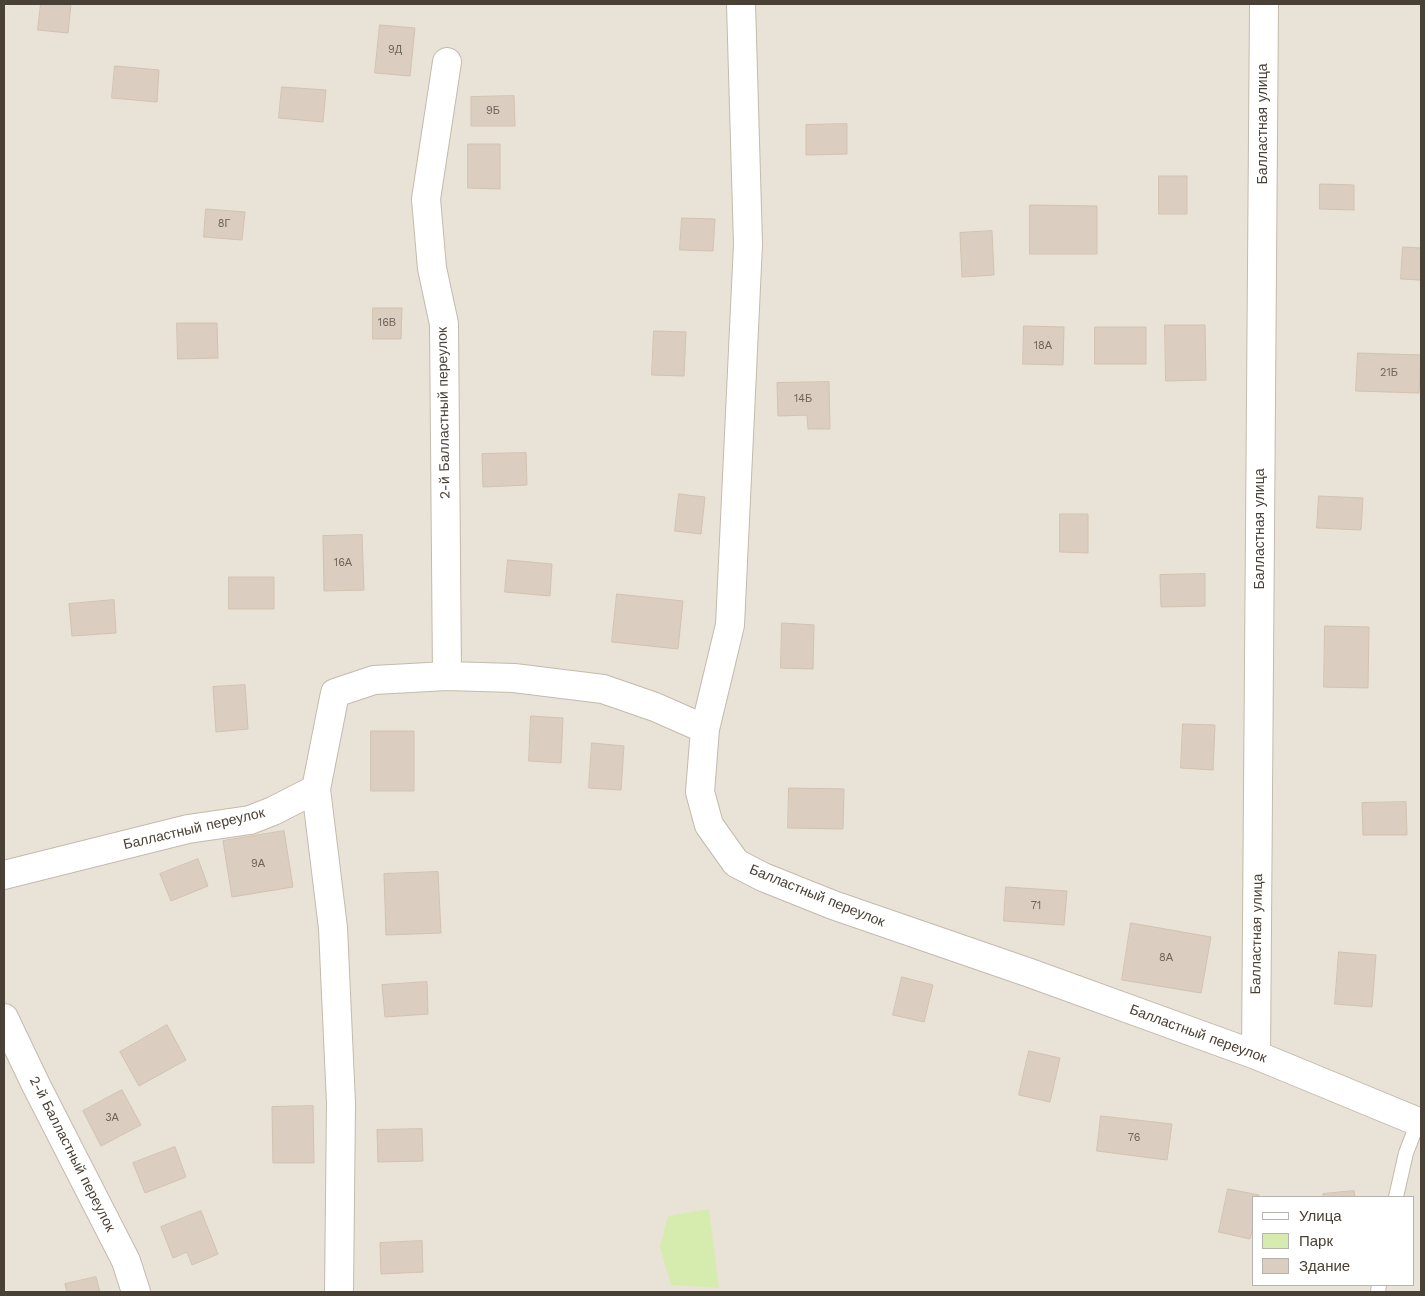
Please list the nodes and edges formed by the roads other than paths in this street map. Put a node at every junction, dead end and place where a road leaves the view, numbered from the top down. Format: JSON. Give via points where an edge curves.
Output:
{"nodes":[{"id":1,"x":741,"y":4,"type":"edge"},
{"id":2,"x":1264,"y":4,"type":"edge"},
{"id":3,"x":447,"y":62,"type":"dead end"},
{"id":4,"x":447,"y":676,"type":"junction"},
{"id":5,"x":705,"y":729,"type":"junction"},
{"id":6,"x":316,"y":788,"type":"junction"},
{"id":7,"x":4,"y":875,"type":"edge"},
{"id":8,"x":4,"y":1018,"type":"edge"},
{"id":9,"x":1256,"y":1055,"type":"junction"},
{"id":10,"x":1420,"y":1122,"type":"edge"},
{"id":11,"x":1396,"y":1196,"type":"edge"},
{"id":12,"x":136,"y":1292,"type":"edge"},
{"id":13,"x":340,"y":1292,"type":"edge"}],
"edges":[{"from":1,"to":5,"type":"street","name":"Балластный переулок","via":[[748,244],[730,625]]},
{"from":2,"to":9,"type":"street","name":"Балластная улица"},
{"from":3,"to":4,"type":"street","name":"2-й Балластный переулок","via":[[426,198],[432,268],[444,324]]},
{"from":4,"to":5,"type":"street","via":[[514,678],[603,689]]},
{"from":4,"to":6,"type":"street","via":[[374,680],[335,693]]},
{"from":5,"to":9,"type":"street","name":"Балластный переулок","via":[[700,792],[709,825],[736,863],[833,905]]},
{"from":6,"to":7,"type":"street","name":"Балластный переулок","via":[[250,820],[188,829]]},
{"from":6,"to":13,"type":"street","via":[[333,938],[341,1103]]},
{"from":8,"to":12,"type":"street","name":"2-й Балластный переулок","via":[[126,1261]]},
{"from":9,"to":10,"type":"street","name":"Балластный переулок"},
{"from":10,"to":11,"type":"lane","via":[[1406,1153]]}]}
